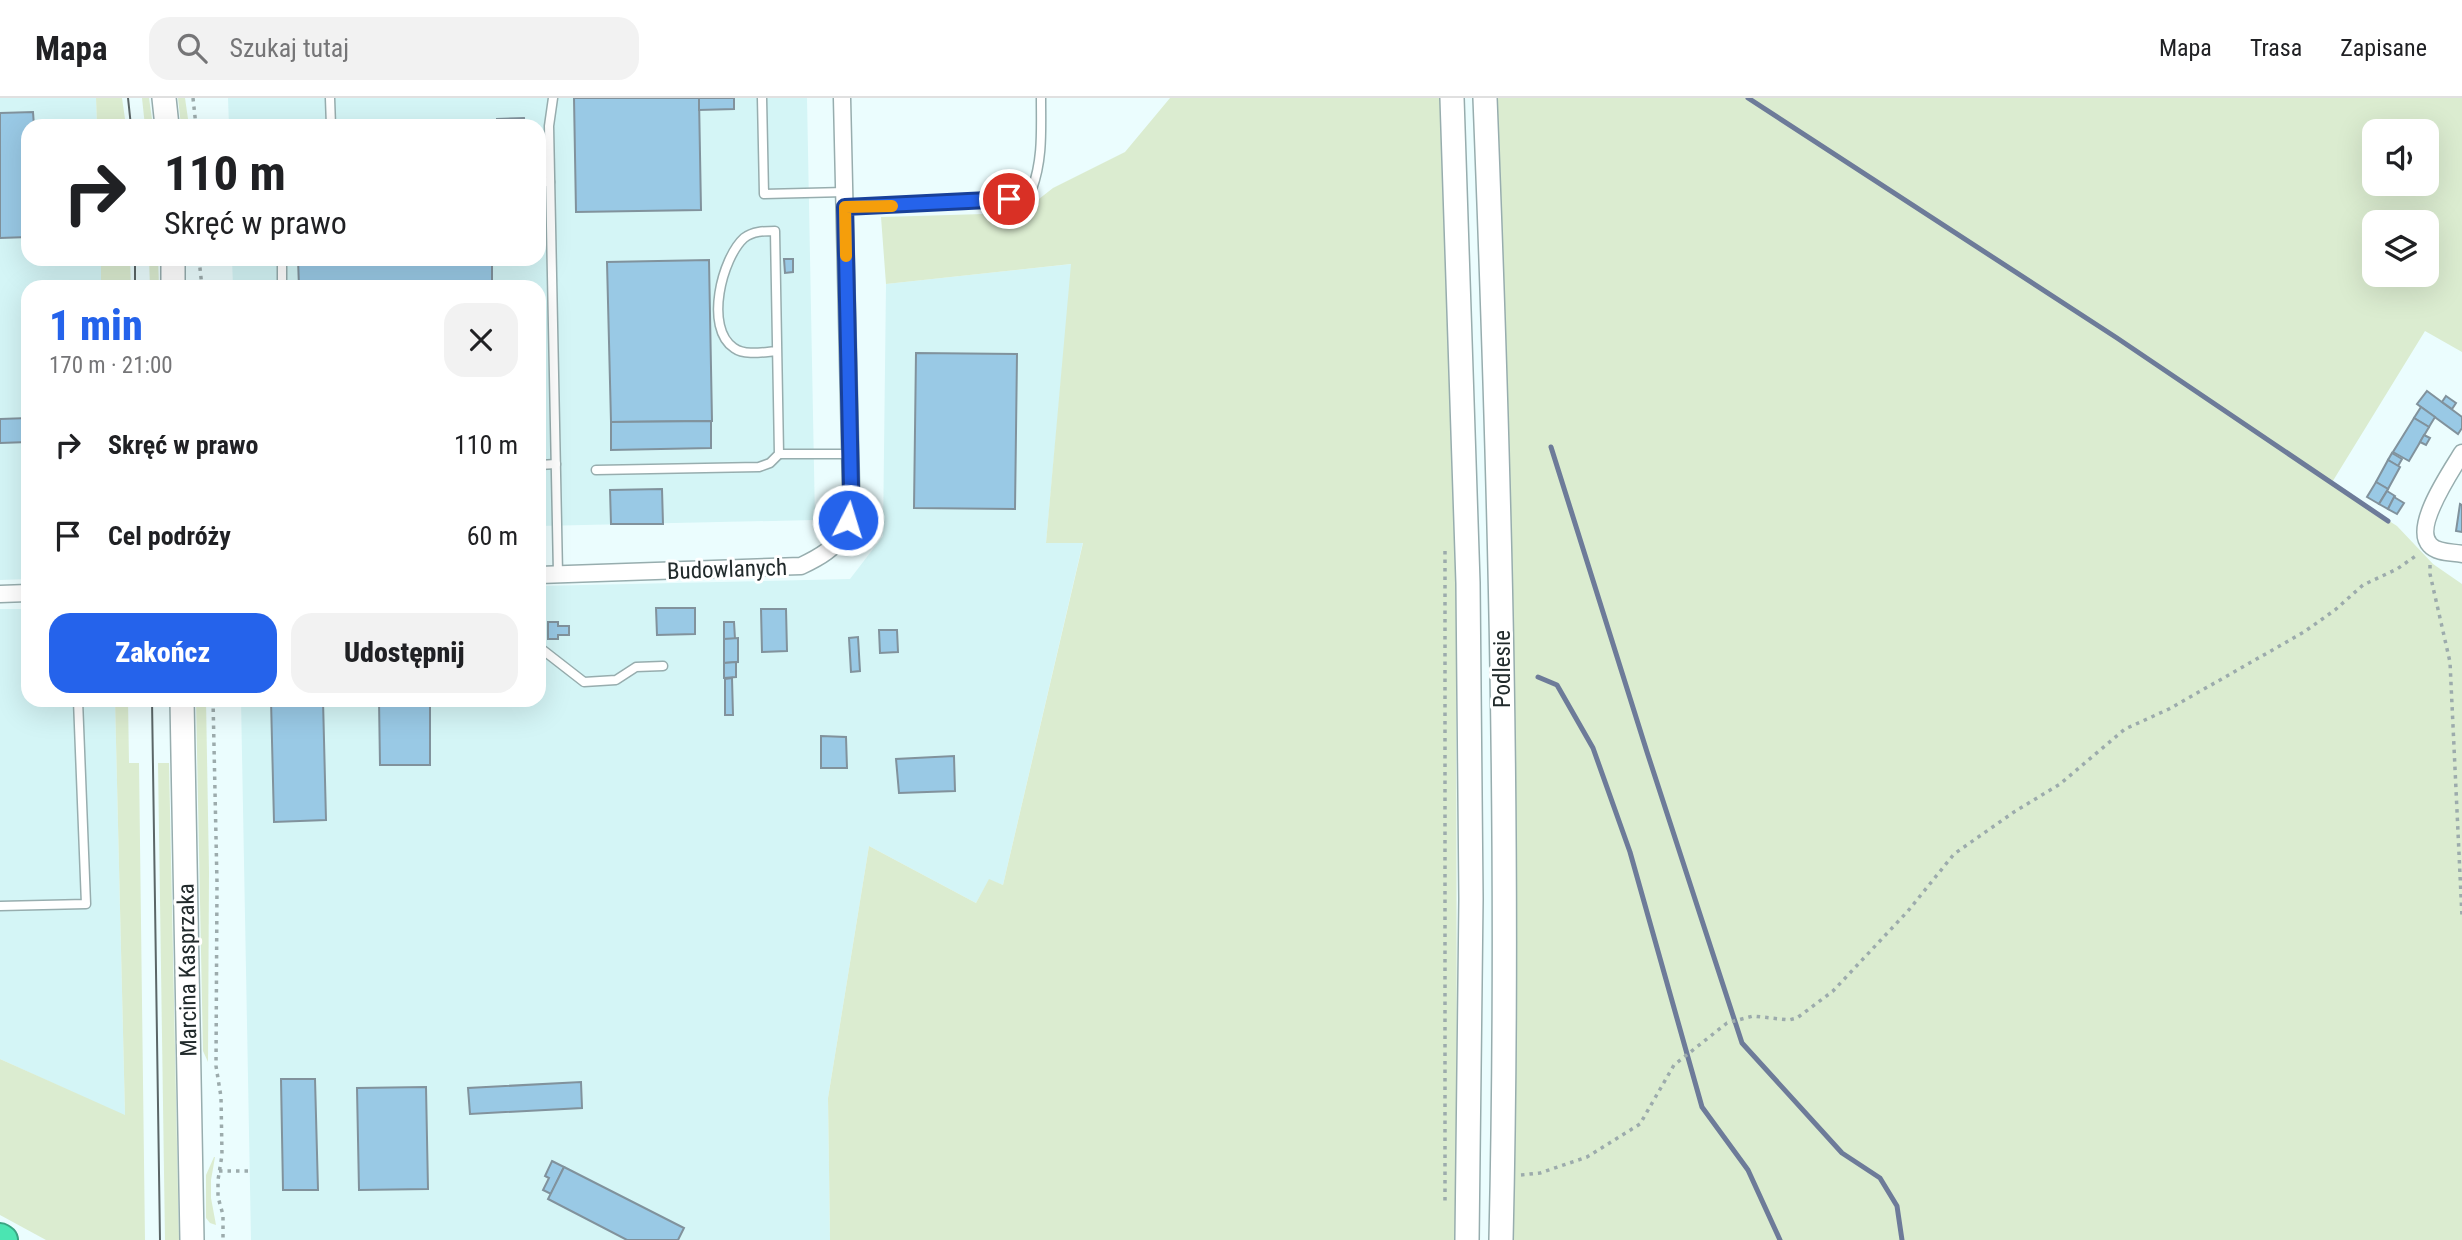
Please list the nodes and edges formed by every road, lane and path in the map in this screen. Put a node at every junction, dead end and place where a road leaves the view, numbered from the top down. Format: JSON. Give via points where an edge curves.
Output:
{"nodes":[{"id":1,"x":164,"y":98,"type":"edge"},
{"id":2,"x":193,"y":98,"type":"edge"},
{"id":3,"x":330,"y":98,"type":"edge"},
{"id":4,"x":553,"y":98,"type":"edge"},
{"id":5,"x":762,"y":98,"type":"edge"},
{"id":6,"x":842,"y":98,"type":"edge"},
{"id":7,"x":1041,"y":98,"type":"edge"},
{"id":8,"x":1452,"y":98,"type":"edge"},
{"id":9,"x":1485,"y":98,"type":"edge"},
{"id":10,"x":166,"y":119,"type":"edge"},
{"id":11,"x":195,"y":119,"type":"edge"},
{"id":12,"x":331,"y":119,"type":"edge"},
{"id":13,"x":546,"y":182,"type":"edge"},
{"id":14,"x":550,"y":182,"type":"junction"},
{"id":15,"x":845,"y":200,"type":"junction"},
{"id":16,"x":777,"y":351,"type":"junction"},
{"id":17,"x":2462,"y":453,"type":"edge"},
{"id":18,"x":779,"y":454,"type":"junction"},
{"id":19,"x":850,"y":454,"type":"junction"},
{"id":20,"x":556,"y":464,"type":"junction"},
{"id":21,"x":546,"y":465,"type":"edge"},
{"id":22,"x":596,"y":470,"type":"dead end"},
{"id":23,"x":1445,"y":542,"type":"dead end"},
{"id":24,"x":2431,"y":546,"type":"junction"},
{"id":25,"x":2462,"y":554,"type":"edge"},
{"id":26,"x":558,"y":574,"type":"junction"},
{"id":27,"x":546,"y":575,"type":"edge"},
{"id":28,"x":21,"y":593,"type":"edge"},
{"id":29,"x":0,"y":594,"type":"edge"},
{"id":30,"x":546,"y":652,"type":"edge"},
{"id":31,"x":663,"y":666,"type":"dead end"},
{"id":32,"x":78,"y":707,"type":"edge"},
{"id":33,"x":182,"y":707,"type":"edge"},
{"id":34,"x":213,"y":707,"type":"edge"},
{"id":35,"x":0,"y":906,"type":"edge"},
{"id":36,"x":2462,"y":918,"type":"edge"},
{"id":37,"x":219,"y":1171,"type":"junction"},
{"id":38,"x":250,"y":1171,"type":"dead end"},
{"id":39,"x":1520,"y":1175,"type":"dead end"},
{"id":40,"x":1445,"y":1212,"type":"dead end"},
{"id":41,"x":192,"y":1240,"type":"edge"},
{"id":42,"x":223,"y":1240,"type":"edge"},
{"id":43,"x":1467,"y":1240,"type":"edge"},
{"id":44,"x":1501,"y":1240,"type":"edge"}],
"edges":[{"from":1,"to":10,"type":"street"},
{"from":2,"to":11,"type":"path"},
{"from":3,"to":12,"type":"lane"},
{"from":4,"to":14,"type":"lane"},
{"from":5,"to":15,"type":"lane","via":[[764,194]]},
{"from":6,"to":15,"type":"street","name":"Budowlanych"},
{"from":7,"to":15,"type":"lane","via":[[1042,151],[1032,189],[1009,199]]},
{"from":8,"to":43,"type":"street","name":"Podlesie","via":[[1468,583]]},
{"from":9,"to":44,"type":"street","name":"Podlesie","via":[[1502,567]]},
{"from":13,"to":14,"type":"lane"},
{"from":14,"to":20,"type":"lane"},
{"from":15,"to":19,"type":"street","name":"Budowlanych"},
{"from":16,"to":16,"type":"lane","via":[[735,349],[722,328],[719,295],[729,259],[746,237],[757,232],[775,231]]},
{"from":16,"to":18,"type":"lane"},
{"from":17,"to":24,"type":"street","via":[[2431,509],[2426,530]]},
{"from":18,"to":19,"type":"lane"},
{"from":18,"to":22,"type":"lane","via":[[760,467]]},
{"from":19,"to":26,"type":"street","name":"Budowlanych","via":[[848,520],[841,539],[823,556],[801,566]]},
{"from":20,"to":21,"type":"lane"},
{"from":20,"to":26,"type":"lane"},
{"from":23,"to":40,"type":"path"},
{"from":24,"to":25,"type":"street"},
{"from":24,"to":36,"type":"path","via":[[2430,574],[2449,662]]},
{"from":24,"to":39,"type":"path","via":[[2363,585],[2304,632],[2125,729],[2060,784],[1954,854],[1833,991],[1797,1018],[1753,1016],[1727,1023],[1674,1065],[1640,1124],[1587,1157]]},
{"from":26,"to":27,"type":"street","name":"Budowlanych"},
{"from":28,"to":29,"type":"street"},
{"from":30,"to":31,"type":"lane","via":[[584,682],[616,680],[636,667]]},
{"from":32,"to":35,"type":"lane","via":[[86,904]]},
{"from":33,"to":41,"type":"street","name":"Marcina Kasprzaka"},
{"from":34,"to":37,"type":"path"},
{"from":37,"to":38,"type":"path"},
{"from":37,"to":42,"type":"path"}]}
